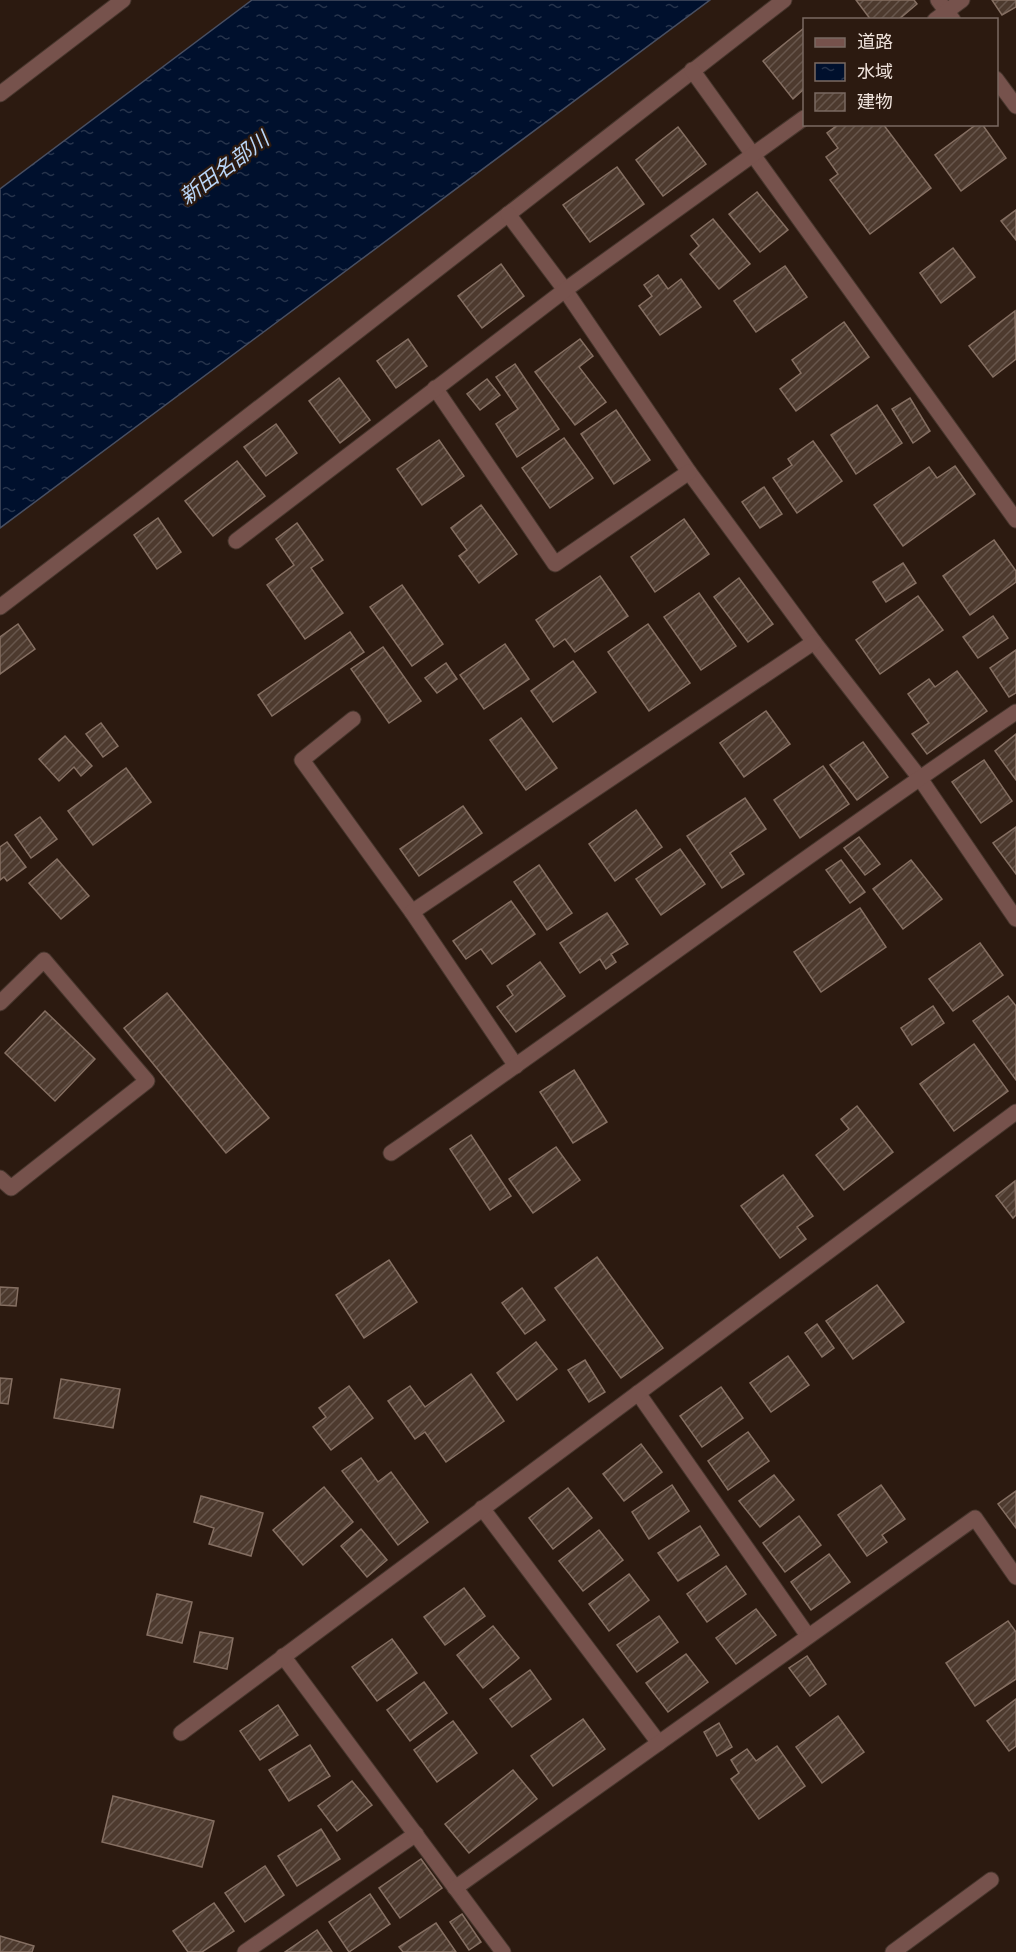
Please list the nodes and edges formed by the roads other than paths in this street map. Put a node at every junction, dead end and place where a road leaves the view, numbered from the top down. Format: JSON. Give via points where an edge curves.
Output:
{"nodes":[{"id":1,"x":123,"y":0,"type":"edge"},
{"id":2,"x":784,"y":0,"type":"edge"},
{"id":3,"x":962,"y":0,"type":"edge"},
{"id":4,"x":943,"y":12,"type":"edge"},
{"id":5,"x":692,"y":70,"type":"junction"},
{"id":6,"x":998,"y":82,"type":"edge"},
{"id":7,"x":0,"y":94,"type":"edge"},
{"id":8,"x":1016,"y":106,"type":"edge"},
{"id":9,"x":803,"y":119,"type":"edge"},
{"id":10,"x":754,"y":156,"type":"junction"},
{"id":11,"x":508,"y":214,"type":"junction"},
{"id":12,"x":565,"y":290,"type":"junction"},
{"id":13,"x":435,"y":388,"type":"junction"},
{"id":14,"x":689,"y":471,"type":"junction"},
{"id":15,"x":1016,"y":520,"type":"edge"},
{"id":16,"x":236,"y":541,"type":"dead end"},
{"id":17,"x":0,"y":607,"type":"edge"},
{"id":18,"x":814,"y":642,"type":"junction"},
{"id":19,"x":1016,"y":712,"type":"edge"},
{"id":20,"x":353,"y":719,"type":"dead end"},
{"id":21,"x":919,"y":777,"type":"junction"},
{"id":22,"x":412,"y":912,"type":"junction"},
{"id":23,"x":1016,"y":919,"type":"edge"},
{"id":24,"x":0,"y":1003,"type":"edge"},
{"id":25,"x":516,"y":1066,"type":"junction"},
{"id":26,"x":1016,"y":1112,"type":"edge"},
{"id":27,"x":391,"y":1153,"type":"dead end"},
{"id":28,"x":0,"y":1178,"type":"edge"},
{"id":29,"x":638,"y":1393,"type":"junction"},
{"id":30,"x":482,"y":1508,"type":"junction"},
{"id":31,"x":1016,"y":1577,"type":"edge"},
{"id":32,"x":808,"y":1636,"type":"junction"},
{"id":33,"x":283,"y":1656,"type":"junction"},
{"id":34,"x":181,"y":1732,"type":"dead end"},
{"id":35,"x":658,"y":1743,"type":"junction"},
{"id":36,"x":416,"y":1834,"type":"junction"},
{"id":37,"x":992,"y":1880,"type":"dead end"},
{"id":38,"x":454,"y":1887,"type":"junction"},
{"id":39,"x":245,"y":1952,"type":"edge"},
{"id":40,"x":503,"y":1952,"type":"edge"},
{"id":41,"x":893,"y":1952,"type":"edge"}],
"edges":[{"from":1,"to":7,"type":"street"},
{"from":2,"to":5,"type":"street"},
{"from":3,"to":4,"type":"street"},
{"from":5,"to":10,"type":"street"},
{"from":5,"to":11,"type":"street"},
{"from":6,"to":8,"type":"street"},
{"from":9,"to":10,"type":"street"},
{"from":10,"to":12,"type":"street"},
{"from":10,"to":15,"type":"street"},
{"from":11,"to":12,"type":"street"},
{"from":11,"to":17,"type":"street"},
{"from":12,"to":13,"type":"street"},
{"from":12,"to":14,"type":"street"},
{"from":13,"to":14,"type":"street","via":[[555,564]]},
{"from":13,"to":16,"type":"street"},
{"from":14,"to":18,"type":"street"},
{"from":18,"to":21,"type":"street"},
{"from":18,"to":22,"type":"street"},
{"from":19,"to":21,"type":"street"},
{"from":20,"to":22,"type":"street","via":[[302,760]]},
{"from":21,"to":23,"type":"street"},
{"from":21,"to":25,"type":"street"},
{"from":22,"to":25,"type":"street"},
{"from":24,"to":28,"type":"street","via":[[44,960],[147,1081],[11,1188]]},
{"from":25,"to":27,"type":"street"},
{"from":26,"to":29,"type":"street"},
{"from":29,"to":30,"type":"street"},
{"from":29,"to":32,"type":"street"},
{"from":30,"to":33,"type":"street"},
{"from":30,"to":35,"type":"street"},
{"from":31,"to":32,"type":"street","via":[[975,1518]]},
{"from":32,"to":35,"type":"street"},
{"from":33,"to":34,"type":"street"},
{"from":33,"to":36,"type":"street"},
{"from":35,"to":38,"type":"street"},
{"from":36,"to":38,"type":"street"},
{"from":36,"to":39,"type":"street"},
{"from":37,"to":41,"type":"street"},
{"from":38,"to":40,"type":"street"}]}
